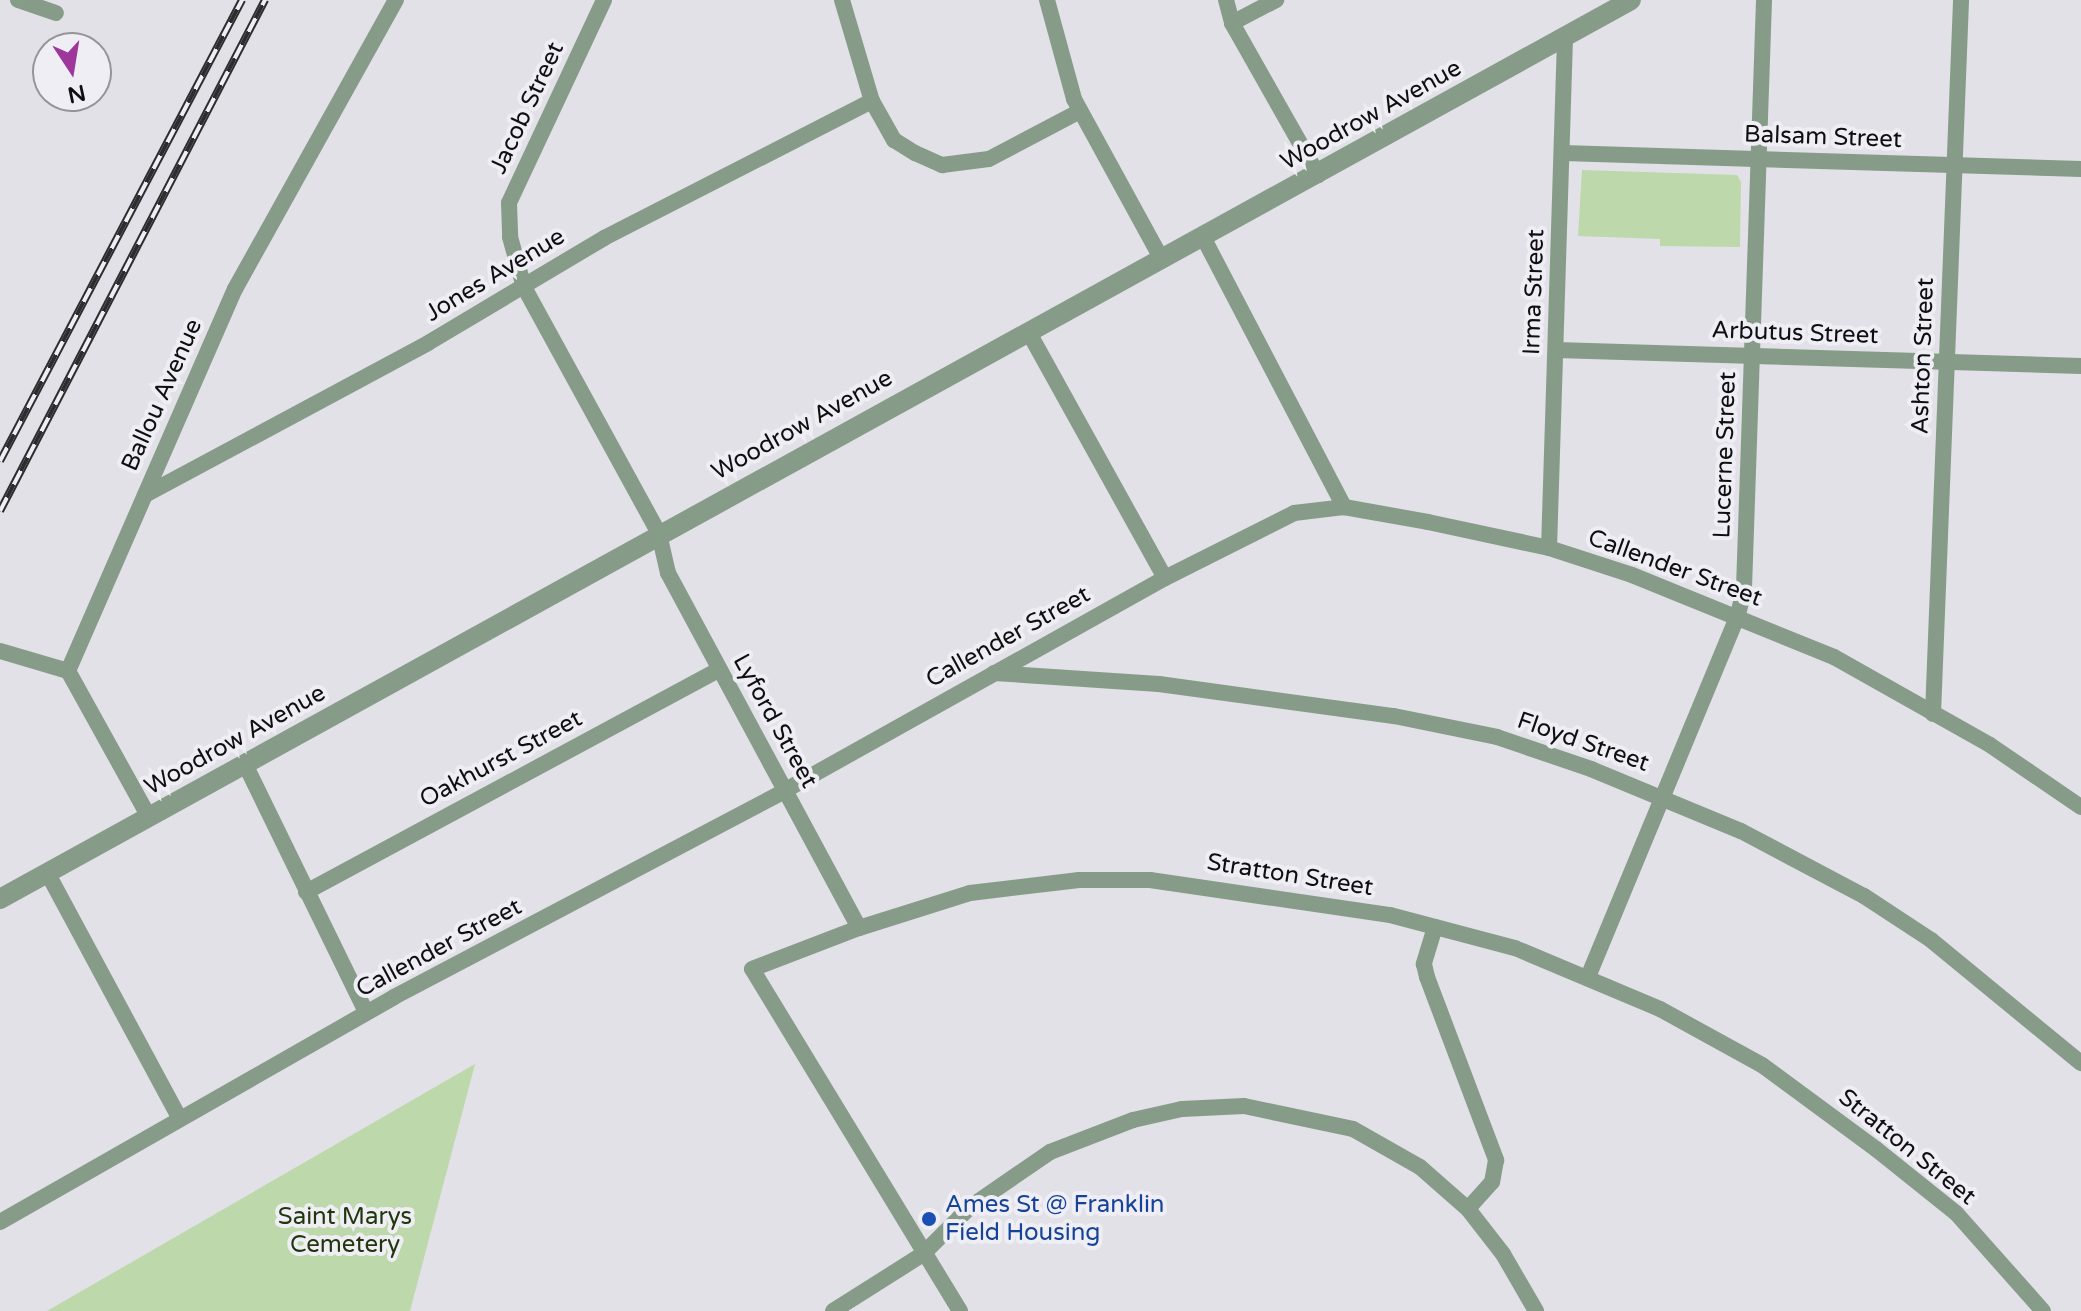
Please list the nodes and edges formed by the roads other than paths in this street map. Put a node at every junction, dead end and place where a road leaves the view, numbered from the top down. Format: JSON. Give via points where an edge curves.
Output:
{"nodes":[{"id":1,"x":18,"y":0,"type":"edge"},
{"id":2,"x":396,"y":0,"type":"edge"},
{"id":3,"x":604,"y":0,"type":"edge"},
{"id":4,"x":842,"y":0,"type":"edge"},
{"id":5,"x":1047,"y":0,"type":"edge"},
{"id":6,"x":1226,"y":0,"type":"edge"},
{"id":7,"x":1276,"y":0,"type":"edge"},
{"id":8,"x":1631,"y":0,"type":"edge"},
{"id":9,"x":1764,"y":0,"type":"edge"},
{"id":10,"x":1961,"y":0,"type":"edge"},
{"id":11,"x":56,"y":13,"type":"dead end"},
{"id":12,"x":1232,"y":23,"type":"junction"},
{"id":13,"x":1565,"y":38,"type":"junction"},
{"id":14,"x":872,"y":101,"type":"junction"},
{"id":15,"x":1080,"y":111,"type":"junction"},
{"id":16,"x":1563,"y":153,"type":"junction"},
{"id":17,"x":1759,"y":159,"type":"junction"},
{"id":18,"x":1953,"y":165,"type":"junction"},
{"id":19,"x":2081,"y":169,"type":"edge"},
{"id":20,"x":1318,"y":175,"type":"junction"},
{"id":21,"x":1203,"y":237,"type":"junction"},
{"id":22,"x":1161,"y":258,"type":"junction"},
{"id":23,"x":524,"y":287,"type":"junction"},
{"id":24,"x":1028,"y":331,"type":"junction"},
{"id":25,"x":1556,"y":350,"type":"junction"},
{"id":26,"x":1752,"y":356,"type":"junction"},
{"id":27,"x":1945,"y":362,"type":"junction"},
{"id":28,"x":2081,"y":366,"type":"edge"},
{"id":29,"x":145,"y":495,"type":"junction"},
{"id":30,"x":1344,"y":507,"type":"junction"},
{"id":31,"x":659,"y":534,"type":"junction"},
{"id":32,"x":1549,"y":548,"type":"junction"},
{"id":33,"x":1165,"y":578,"type":"junction"},
{"id":34,"x":1738,"y":615,"type":"junction"},
{"id":35,"x":0,"y":651,"type":"edge"},
{"id":36,"x":718,"y":670,"type":"junction"},
{"id":37,"x":68,"y":671,"type":"junction"},
{"id":38,"x":992,"y":673,"type":"junction"},
{"id":39,"x":1933,"y":714,"type":"junction"},
{"id":40,"x":245,"y":764,"type":"junction"},
{"id":41,"x":784,"y":791,"type":"junction"},
{"id":42,"x":1663,"y":796,"type":"junction"},
{"id":43,"x":2081,"y":807,"type":"edge"},
{"id":44,"x":149,"y":817,"type":"junction"},
{"id":45,"x":48,"y":874,"type":"junction"},
{"id":46,"x":306,"y":892,"type":"junction"},
{"id":47,"x":0,"y":899,"type":"edge"},
{"id":48,"x":1435,"y":927,"type":"junction"},
{"id":49,"x":859,"y":928,"type":"junction"},
{"id":50,"x":1588,"y":977,"type":"junction"},
{"id":51,"x":366,"y":1012,"type":"junction"},
{"id":52,"x":2081,"y":1063,"type":"edge"},
{"id":53,"x":180,"y":1119,"type":"junction"},
{"id":54,"x":1468,"y":1209,"type":"junction"},
{"id":55,"x":0,"y":1222,"type":"edge"},
{"id":56,"x":923,"y":1254,"type":"junction"},
{"id":57,"x":833,"y":1311,"type":"edge"},
{"id":58,"x":960,"y":1311,"type":"edge"},
{"id":59,"x":1536,"y":1311,"type":"edge"},
{"id":60,"x":2043,"y":1311,"type":"edge"}],
"edges":[{"from":1,"to":11,"type":"street"},
{"from":2,"to":29,"type":"street","name":"Ballou Avenue","via":[[235,289]]},
{"from":3,"to":23,"type":"street","name":"Jacob Street","via":[[509,203],[510,237]]},
{"from":4,"to":14,"type":"street"},
{"from":5,"to":15,"type":"street"},
{"from":6,"to":12,"type":"street"},
{"from":7,"to":12,"type":"street"},
{"from":8,"to":13,"type":"street","name":"Woodrow Avenue"},
{"from":9,"to":17,"type":"street","name":"Lucerne Street"},
{"from":10,"to":18,"type":"street","name":"Ashton Street"},
{"from":12,"to":20,"type":"street"},
{"from":13,"to":16,"type":"street","name":"Irma Street"},
{"from":13,"to":20,"type":"street","name":"Woodrow Avenue"},
{"from":14,"to":15,"type":"street","via":[[894,140],[942,165],[989,159]]},
{"from":14,"to":23,"type":"street","name":"Jones Avenue","via":[[762,154]]},
{"from":15,"to":22,"type":"street"},
{"from":16,"to":17,"type":"street","name":"Balsam Street"},
{"from":16,"to":25,"type":"street","name":"Irma Street"},
{"from":17,"to":18,"type":"street","name":"Balsam Street"},
{"from":17,"to":26,"type":"street","name":"Lucerne Street"},
{"from":18,"to":19,"type":"street","name":"Balsam Street"},
{"from":18,"to":27,"type":"street","name":"Ashton Street"},
{"from":20,"to":21,"type":"street","name":"Woodrow Avenue"},
{"from":21,"to":22,"type":"street","name":"Woodrow Avenue"},
{"from":21,"to":30,"type":"street"},
{"from":22,"to":24,"type":"street","name":"Woodrow Avenue"},
{"from":23,"to":29,"type":"street","name":"Jones Avenue"},
{"from":23,"to":31,"type":"street","name":"Jacob Street"},
{"from":24,"to":31,"type":"street","name":"Woodrow Avenue"},
{"from":24,"to":33,"type":"street"},
{"from":25,"to":26,"type":"street","name":"Arbutus Street"},
{"from":25,"to":32,"type":"street","name":"Irma Street"},
{"from":26,"to":27,"type":"street","name":"Arbutus Street"},
{"from":26,"to":34,"type":"street","name":"Lucerne Street","via":[[1744,588]]},
{"from":27,"to":28,"type":"street","name":"Arbutus Street"},
{"from":27,"to":39,"type":"street","name":"Ashton Street"},
{"from":29,"to":37,"type":"street","name":"Ballou Avenue"},
{"from":30,"to":32,"type":"street","name":"Callender Street"},
{"from":30,"to":33,"type":"street","name":"Callender Street","via":[[1294,513]]},
{"from":31,"to":36,"type":"street","name":"Lyford Street","via":[[668,573]]},
{"from":31,"to":40,"type":"street","name":"Woodrow Avenue"},
{"from":32,"to":34,"type":"street","name":"Callender Street"},
{"from":33,"to":38,"type":"street","name":"Callender Street"},
{"from":34,"to":39,"type":"street","name":"Callender Street","via":[[1834,657]]},
{"from":34,"to":42,"type":"street","name":"Lucerne Street"},
{"from":35,"to":37,"type":"street"},
{"from":36,"to":41,"type":"street","name":"Lyford Street"},
{"from":36,"to":46,"type":"street","name":"Oakhurst Street"},
{"from":37,"to":44,"type":"street"},
{"from":38,"to":41,"type":"street","name":"Callender Street"},
{"from":38,"to":42,"type":"street","name":"Floyd Street","via":[[1159,684],[1394,716],[1497,737]]},
{"from":39,"to":43,"type":"street","name":"Callender Street"},
{"from":40,"to":44,"type":"street","name":"Woodrow Avenue"},
{"from":40,"to":46,"type":"street"},
{"from":41,"to":49,"type":"street","name":"Lyford Street"},
{"from":41,"to":51,"type":"street","name":"Callender Street"},
{"from":42,"to":50,"type":"street","name":"Lucerne Street"},
{"from":42,"to":52,"type":"street","name":"Floyd Street","via":[[1864,896],[1931,940]]},
{"from":44,"to":45,"type":"street","name":"Woodrow Avenue"},
{"from":45,"to":47,"type":"street","name":"Woodrow Avenue"},
{"from":45,"to":53,"type":"street"},
{"from":46,"to":51,"type":"street"},
{"from":48,"to":49,"type":"street","name":"Stratton Street","via":[[1234,890],[1150,880],[1079,880],[970,893]]},
{"from":48,"to":50,"type":"street","name":"Stratton Street","via":[[1515,948]]},
{"from":48,"to":54,"type":"street","via":[[1424,964],[1427,977],[1496,1160],[1492,1182]]},
{"from":49,"to":56,"type":"street","name":"Stratton Street","via":[[752,969]]},
{"from":50,"to":60,"type":"street","name":"Stratton Street","via":[[1762,1065],[1956,1213]]},
{"from":51,"to":53,"type":"street","name":"Callender Street"},
{"from":53,"to":55,"type":"street","name":"Callender Street"},
{"from":54,"to":56,"type":"street","via":[[1420,1167],[1353,1129],[1244,1106],[1182,1109],[1091,1132],[1023,1166],[970,1207]]},
{"from":54,"to":59,"type":"street","via":[[1503,1254]]},
{"from":56,"to":57,"type":"street"},
{"from":56,"to":58,"type":"street"}]}
